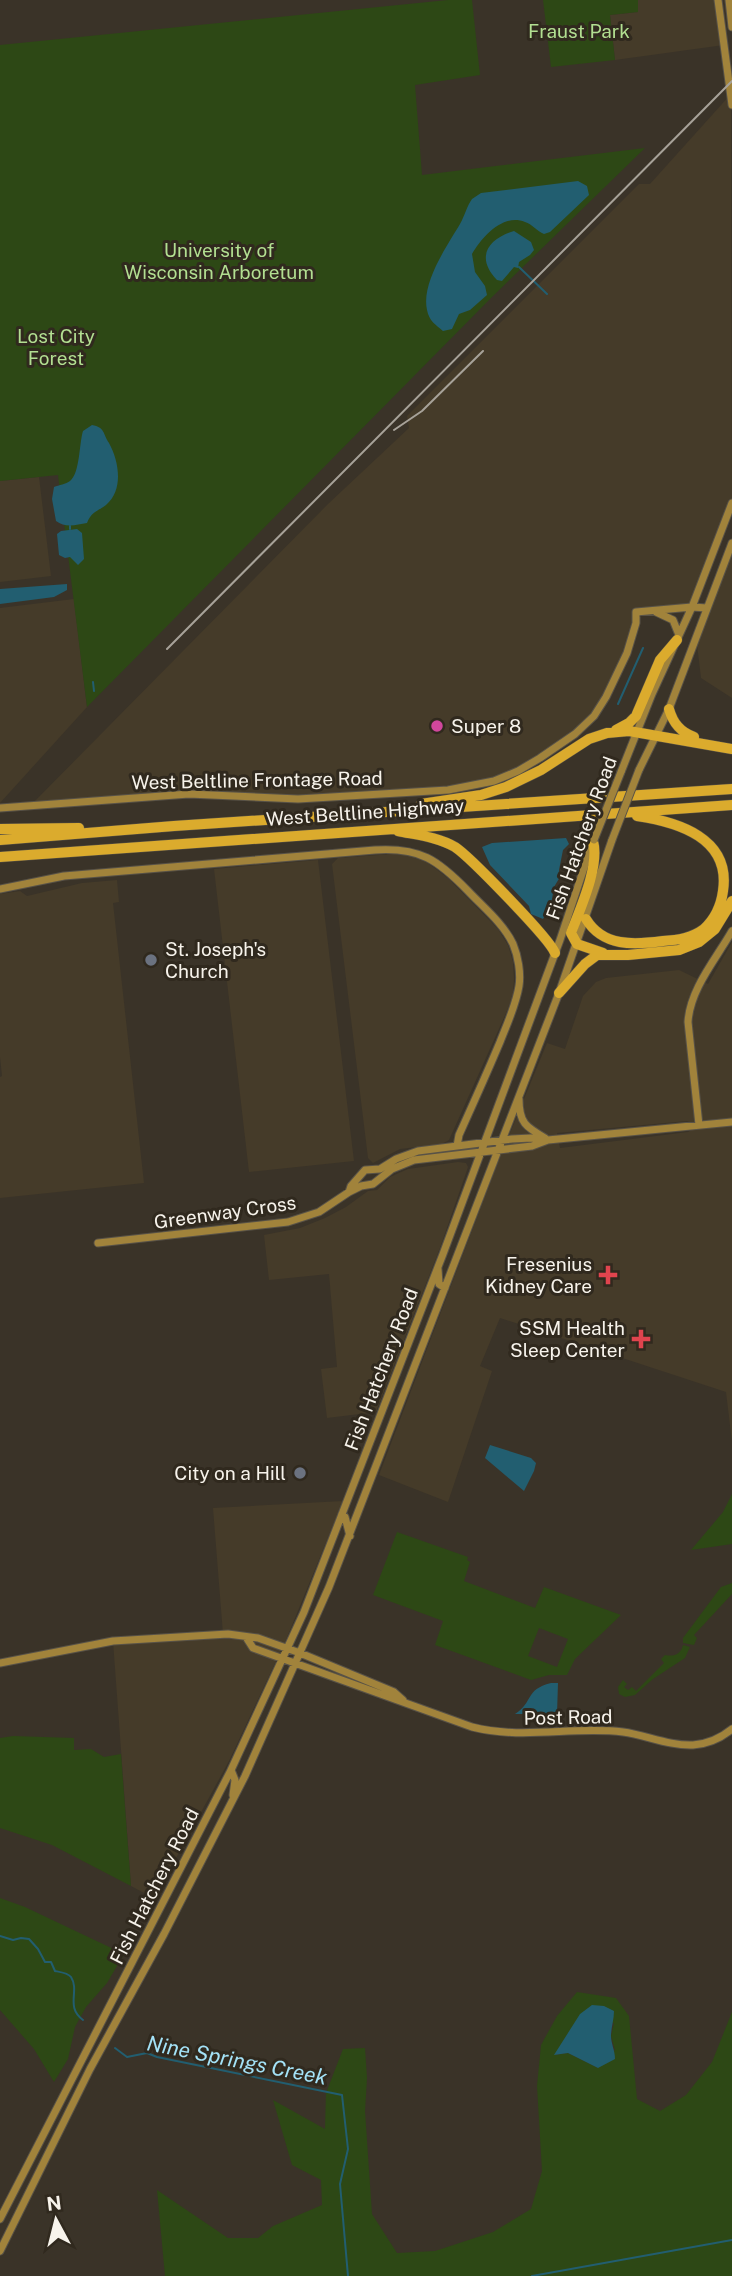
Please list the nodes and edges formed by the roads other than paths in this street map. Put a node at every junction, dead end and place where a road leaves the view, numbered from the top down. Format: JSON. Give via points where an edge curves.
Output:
{"nodes":[{"id":1,"x":719,"y":0,"type":"edge"},
{"id":2,"x":729,"y":0,"type":"edge"},
{"id":3,"x":732,"y":27,"type":"edge"},
{"id":4,"x":732,"y":105,"type":"edge"},
{"id":5,"x":732,"y":503,"type":"edge"},
{"id":6,"x":732,"y":543,"type":"edge"},
{"id":7,"x":692,"y":607,"type":"junction"},
{"id":8,"x":707,"y":608,"type":"junction"},
{"id":9,"x":652,"y":610,"type":"junction"},
{"id":10,"x":678,"y":638,"type":"junction"},
{"id":11,"x":668,"y":709,"type":"junction"},
{"id":12,"x":607,"y":733,"type":"junction"},
{"id":13,"x":637,"y":733,"type":"junction"},
{"id":14,"x":656,"y":736,"type":"junction"},
{"id":15,"x":732,"y":748,"type":"edge"},
{"id":16,"x":732,"y":789,"type":"edge"},
{"id":17,"x":732,"y":805,"type":"edge"},
{"id":18,"x":0,"y":808,"type":"edge"},
{"id":19,"x":372,"y":813,"type":"junction"},
{"id":20,"x":623,"y":813,"type":"junction"},
{"id":21,"x":174,"y":826,"type":"junction"},
{"id":22,"x":383,"y":828,"type":"junction"},
{"id":23,"x":0,"y":830,"type":"edge"},
{"id":24,"x":0,"y":840,"type":"edge"},
{"id":25,"x":593,"y":841,"type":"junction"},
{"id":26,"x":99,"y":849,"type":"junction"},
{"id":27,"x":0,"y":856,"type":"edge"},
{"id":28,"x":0,"y":863,"type":"edge"},
{"id":29,"x":0,"y":889,"type":"edge"},
{"id":30,"x":732,"y":901,"type":"edge"},
{"id":31,"x":586,"y":919,"type":"junction"},
{"id":32,"x":732,"y":931,"type":"edge"},
{"id":33,"x":578,"y":944,"type":"junction"},
{"id":34,"x":555,"y":953,"type":"junction"},
{"id":35,"x":606,"y":954,"type":"junction"},
{"id":36,"x":559,"y":993,"type":"junction"},
{"id":37,"x":520,"y":1093,"type":"junction"},
{"id":38,"x":732,"y":1122,"type":"edge"},
{"id":39,"x":699,"y":1125,"type":"junction"},
{"id":40,"x":548,"y":1140,"type":"junction"},
{"id":41,"x":502,"y":1141,"type":"junction"},
{"id":42,"x":483,"y":1143,"type":"junction"},
{"id":43,"x":457,"y":1146,"type":"junction"},
{"id":44,"x":498,"y":1150,"type":"junction"},
{"id":45,"x":480,"y":1152,"type":"junction"},
{"id":46,"x":375,"y":1169,"type":"junction"},
{"id":47,"x":362,"y":1176,"type":"junction"},
{"id":48,"x":379,"y":1179,"type":"junction"},
{"id":49,"x":371,"y":1185,"type":"junction"},
{"id":50,"x":349,"y":1192,"type":"junction"},
{"id":51,"x":98,"y":1243,"type":"dead end"},
{"id":52,"x":438,"y":1265,"type":"junction"},
{"id":53,"x":445,"y":1288,"type":"junction"},
{"id":54,"x":428,"y":1291,"type":"junction"},
{"id":55,"x":435,"y":1313,"type":"junction"},
{"id":56,"x":342,"y":1514,"type":"junction"},
{"id":57,"x":350,"y":1536,"type":"junction"},
{"id":58,"x":246,"y":1637,"type":"junction"},
{"id":59,"x":287,"y":1648,"type":"junction"},
{"id":60,"x":300,"y":1653,"type":"junction"},
{"id":61,"x":282,"y":1659,"type":"junction"},
{"id":62,"x":0,"y":1663,"type":"edge"},
{"id":63,"x":295,"y":1664,"type":"junction"},
{"id":64,"x":404,"y":1701,"type":"junction"},
{"id":65,"x":732,"y":1728,"type":"edge"},
{"id":66,"x":231,"y":1770,"type":"junction"},
{"id":67,"x":230,"y":1805,"type":"junction"},
{"id":68,"x":0,"y":2219,"type":"edge"},
{"id":69,"x":0,"y":2251,"type":"edge"}],
"edges":[{"from":1,"to":4,"type":"main road"},
{"from":2,"to":3,"type":"main road"},
{"from":5,"to":7,"type":"main road","name":"Fish Hatchery Road"},
{"from":6,"to":8,"type":"main road","name":"Fish Hatchery Road"},
{"from":7,"to":8,"type":"main road"},
{"from":7,"to":9,"type":"main road"},
{"from":7,"to":10,"type":"main road","name":"Fish Hatchery Road"},
{"from":8,"to":11,"type":"main road","name":"Fish Hatchery Road"},
{"from":9,"to":10,"type":"main road","via":[[673,620]]},
{"from":9,"to":18,"type":"main road","name":"West Beltline Frontage Road","via":[[636,612],[622,664],[601,706],[584,727],[518,771],[494,781],[461,788],[298,799],[175,795]]},
{"from":10,"to":12,"type":"highway","via":[[660,660],[636,716]]},
{"from":10,"to":13,"type":"main road","name":"Fish Hatchery Road"},
{"from":11,"to":14,"type":"main road","name":"Fish Hatchery Road"},
{"from":11,"to":15,"type":"highway","via":[[676,726],[687,735]]},
{"from":12,"to":13,"type":"highway"},
{"from":12,"to":19,"type":"highway","via":[[501,789]]},
{"from":13,"to":14,"type":"highway"},
{"from":13,"to":25,"type":"main road","name":"Fish Hatchery Road","bridge":true},
{"from":14,"to":15,"type":"highway"},
{"from":14,"to":31,"type":"main road","name":"Fish Hatchery Road","bridge":true,"via":[[612,840]]},
{"from":16,"to":19,"type":"highway","name":"West Beltline Highway"},
{"from":17,"to":20,"type":"highway","name":"West Beltline Highway"},
{"from":19,"to":21,"type":"highway","name":"West Beltline Highway"},
{"from":20,"to":22,"type":"highway","name":"West Beltline Highway"},
{"from":20,"to":31,"type":"highway","via":[[677,824],[707,842],[723,873],[721,903],[703,929],[669,941],[615,942],[592,929]]},
{"from":21,"to":23,"type":"highway"},
{"from":21,"to":24,"type":"highway","name":"West Beltline Highway"},
{"from":22,"to":26,"type":"highway","name":"West Beltline Highway"},
{"from":22,"to":34,"type":"highway","via":[[454,846]]},
{"from":25,"to":33,"type":"highway","via":[[596,851],[587,889],[571,933]]},
{"from":25,"to":34,"type":"main road","name":"Fish Hatchery Road"},
{"from":26,"to":27,"type":"highway","name":"West Beltline Highway"},
{"from":26,"to":28,"type":"highway"},
{"from":29,"to":43,"type":"main road","via":[[64,876],[375,850],[406,850],[435,860],[505,930],[519,970],[515,1002]]},
{"from":30,"to":35,"type":"highway","via":[[715,929],[690,947]]},
{"from":31,"to":33,"type":"main road","name":"Fish Hatchery Road"},
{"from":32,"to":39,"type":"main road","via":[[689,1009]]},
{"from":33,"to":35,"type":"highway"},
{"from":33,"to":36,"type":"main road","name":"Fish Hatchery Road"},
{"from":34,"to":42,"type":"main road","name":"Fish Hatchery Road"},
{"from":35,"to":36,"type":"highway","via":[[591,957]]},
{"from":36,"to":37,"type":"main road","name":"Fish Hatchery Road"},
{"from":37,"to":40,"type":"main road","via":[[526,1127]]},
{"from":37,"to":41,"type":"main road","name":"Fish Hatchery Road"},
{"from":38,"to":39,"type":"main road","name":"Greenway Cross"},
{"from":39,"to":40,"type":"main road","name":"Greenway Cross"},
{"from":40,"to":41,"type":"main road","name":"Greenway Cross"},
{"from":40,"to":44,"type":"main road","name":"Greenway Cross"},
{"from":41,"to":42,"type":"main road","name":"Greenway Cross"},
{"from":41,"to":44,"type":"main road","name":"Fish Hatchery Road"},
{"from":42,"to":43,"type":"main road","name":"Greenway Cross"},
{"from":42,"to":45,"type":"main road","name":"Fish Hatchery Road"},
{"from":43,"to":46,"type":"main road","name":"Greenway Cross","via":[[410,1153]]},
{"from":44,"to":45,"type":"main road","name":"Greenway Cross"},
{"from":44,"to":53,"type":"main road","name":"Fish Hatchery Road"},
{"from":45,"to":48,"type":"main road","name":"Greenway Cross","via":[[414,1160]]},
{"from":45,"to":52,"type":"main road","name":"Fish Hatchery Road"},
{"from":46,"to":47,"type":"main road","name":"Greenway Cross","via":[[368,1168]]},
{"from":46,"to":48,"type":"main road"},
{"from":47,"to":49,"type":"main road"},
{"from":47,"to":50,"type":"main road","name":"Greenway Cross"},
{"from":48,"to":49,"type":"main road","name":"Greenway Cross"},
{"from":49,"to":50,"type":"main road","name":"Greenway Cross"},
{"from":50,"to":51,"type":"main road","name":"Greenway Cross","via":[[319,1212],[288,1222]]},
{"from":52,"to":53,"type":"main road","via":[[439,1284]]},
{"from":52,"to":54,"type":"main road","name":"Fish Hatchery Road"},
{"from":53,"to":55,"type":"main road","name":"Fish Hatchery Road"},
{"from":54,"to":55,"type":"main road","via":[[434,1295]]},
{"from":54,"to":56,"type":"main road","name":"Fish Hatchery Road"},
{"from":55,"to":57,"type":"main road","name":"Fish Hatchery Road"},
{"from":56,"to":57,"type":"main road"},
{"from":56,"to":59,"type":"main road","name":"Fish Hatchery Road"},
{"from":57,"to":60,"type":"main road","name":"Fish Hatchery Road"},
{"from":58,"to":59,"type":"main road","name":"Post Road"},
{"from":58,"to":61,"type":"main road","name":"Post Road","via":[[253,1648]]},
{"from":58,"to":62,"type":"main road","name":"Post Road","via":[[220,1634],[117,1640]]},
{"from":59,"to":60,"type":"main road","name":"Post Road"},
{"from":59,"to":61,"type":"main road","name":"Fish Hatchery Road"},
{"from":60,"to":63,"type":"main road","name":"Fish Hatchery Road"},
{"from":60,"to":64,"type":"main road","name":"Post Road","via":[[394,1692]]},
{"from":61,"to":63,"type":"main road","name":"Post Road"},
{"from":61,"to":66,"type":"main road","name":"Fish Hatchery Road"},
{"from":63,"to":64,"type":"main road","name":"Post Road"},
{"from":63,"to":67,"type":"main road","name":"Fish Hatchery Road"},
{"from":64,"to":65,"type":"main road","name":"Post Road","via":[[472,1727],[504,1733],[622,1732],[686,1745],[706,1743]]},
{"from":66,"to":67,"type":"main road","via":[[235,1780]]},
{"from":66,"to":68,"type":"main road","name":"Fish Hatchery Road"},
{"from":67,"to":69,"type":"main road","name":"Fish Hatchery Road"}]}
